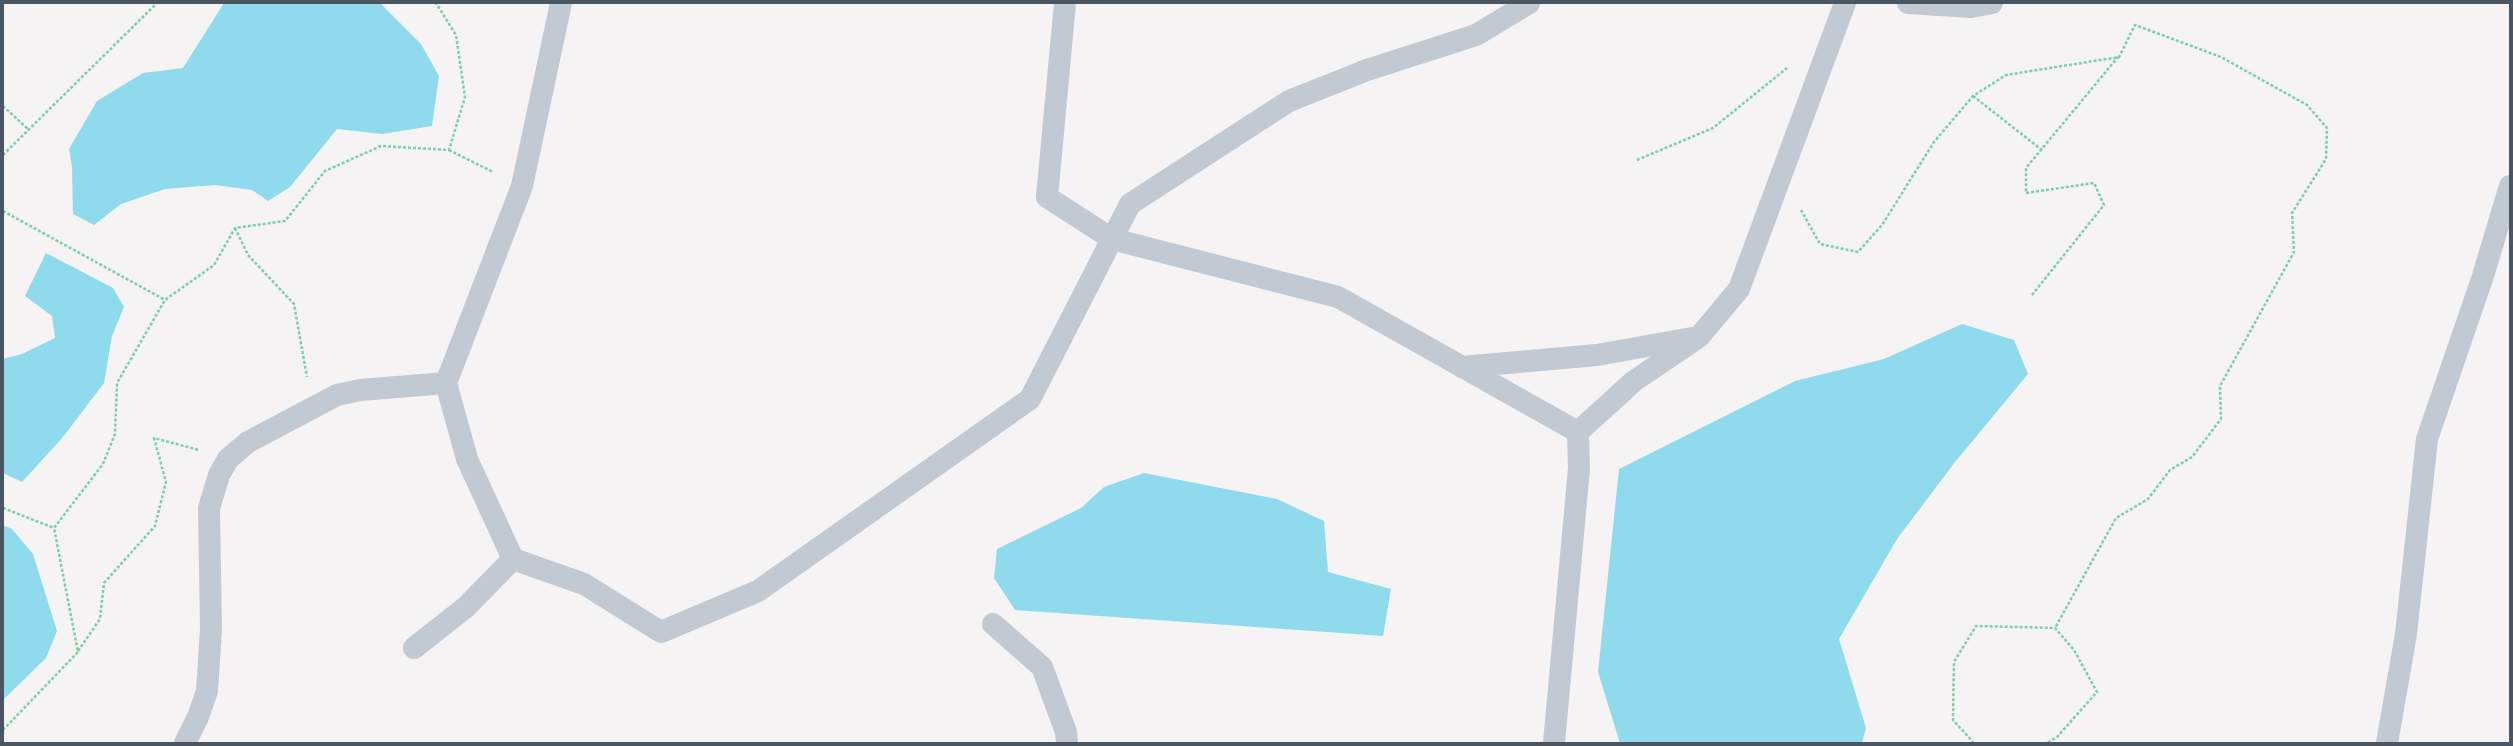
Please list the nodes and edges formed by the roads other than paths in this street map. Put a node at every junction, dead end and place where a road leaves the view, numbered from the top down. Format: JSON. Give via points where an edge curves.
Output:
{"nodes":[{"id":1,"x":561,"y":3,"type":"edge"},
{"id":2,"x":1065,"y":3,"type":"edge"},
{"id":3,"x":1529,"y":3,"type":"edge"},
{"id":4,"x":1845,"y":3,"type":"edge"},
{"id":5,"x":1908,"y":3,"type":"edge"},
{"id":6,"x":1992,"y":3,"type":"edge"},
{"id":7,"x":2510,"y":186,"type":"edge"},
{"id":8,"x":1112,"y":239,"type":"junction"},
{"id":9,"x":1699,"y":337,"type":"junction"},
{"id":10,"x":1462,"y":367,"type":"junction"},
{"id":11,"x":446,"y":383,"type":"junction"},
{"id":12,"x":1578,"y":432,"type":"junction"},
{"id":13,"x":513,"y":559,"type":"junction"},
{"id":14,"x":993,"y":624,"type":"dead end"},
{"id":15,"x":414,"y":648,"type":"dead end"},
{"id":16,"x":185,"y":743,"type":"edge"},
{"id":17,"x":1067,"y":743,"type":"edge"},
{"id":18,"x":1554,"y":743,"type":"edge"},
{"id":19,"x":2387,"y":743,"type":"edge"}],
"edges":[{"from":1,"to":11,"type":"street","via":[[522,186]]},
{"from":2,"to":8,"type":"street","via":[[1047,197]]},
{"from":3,"to":8,"type":"street","via":[[1476,35],[1367,70],[1289,101],[1130,204]]},
{"from":4,"to":9,"type":"street","via":[[1739,289]]},
{"from":5,"to":6,"type":"street","via":[[1971,7]]},
{"from":7,"to":19,"type":"street","via":[[2483,276],[2427,439],[2406,634]]},
{"from":8,"to":10,"type":"street","via":[[1338,297]]},
{"from":8,"to":13,"type":"street","via":[[1030,399],[758,591],[661,632],[584,584]]},
{"from":9,"to":10,"type":"street","via":[[1597,355]]},
{"from":9,"to":12,"type":"street","via":[[1634,381]]},
{"from":10,"to":12,"type":"street"},
{"from":11,"to":13,"type":"street","via":[[467,459]]},
{"from":11,"to":16,"type":"street","via":[[360,390],[337,395],[248,442],[228,459],[219,475],[208,508],[211,629],[206,691],[198,717]]},
{"from":12,"to":18,"type":"street","via":[[1579,468]]},
{"from":13,"to":15,"type":"street","via":[[466,607]]},
{"from":14,"to":17,"type":"street","via":[[1042,667],[1066,732]]}]}
